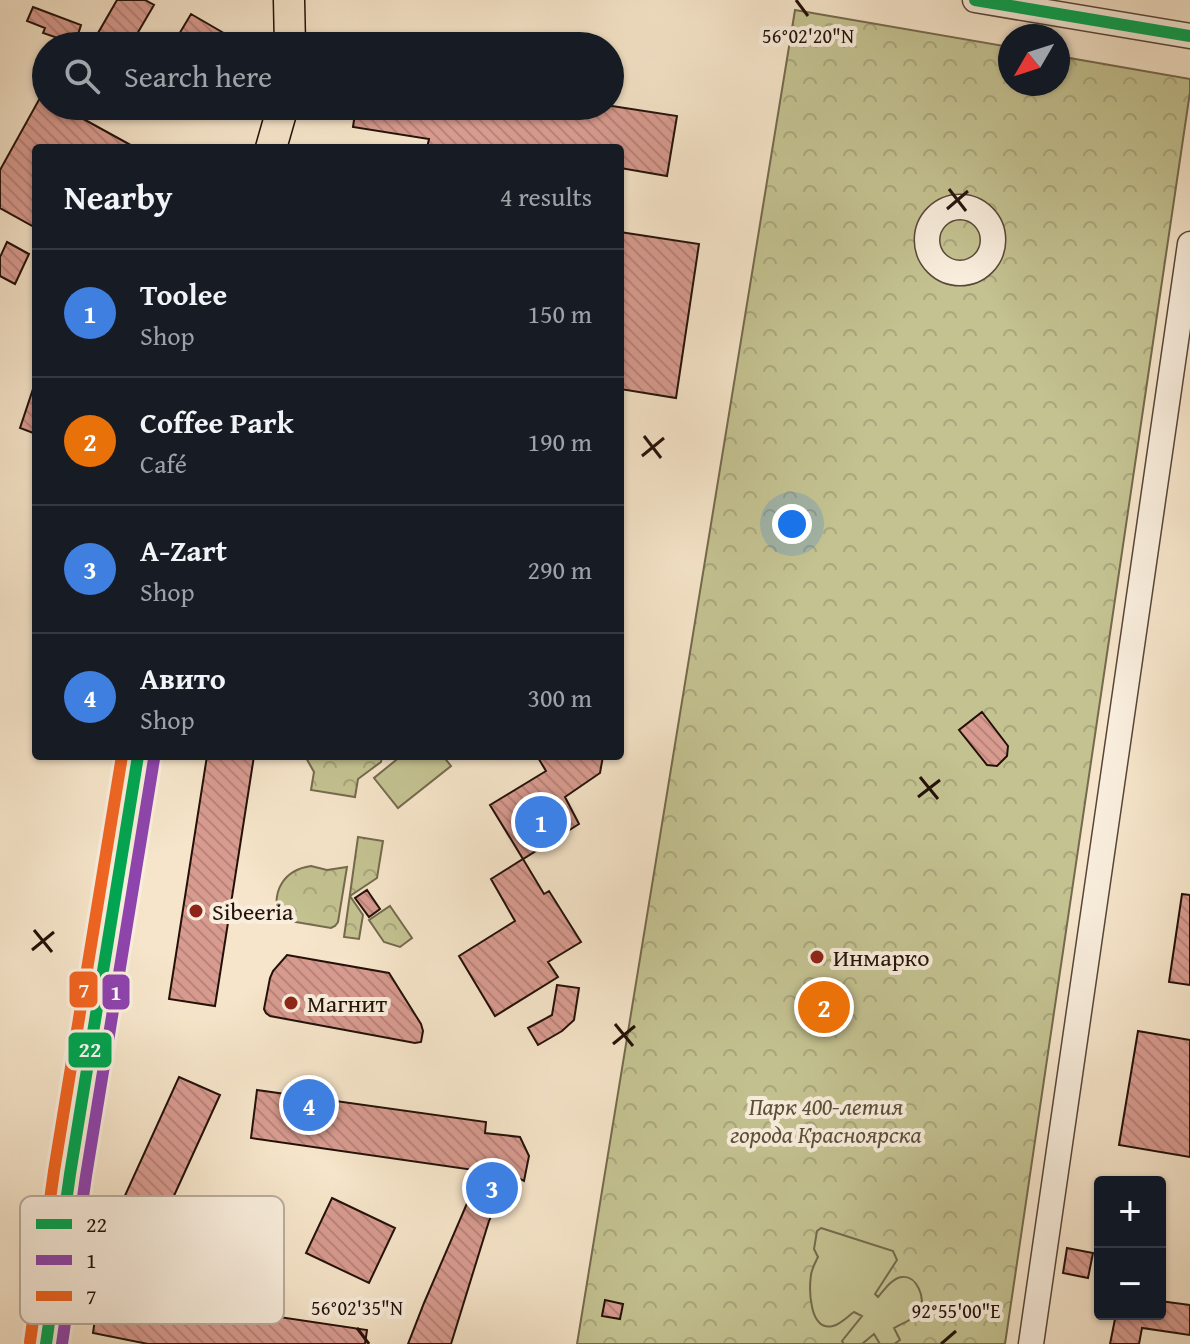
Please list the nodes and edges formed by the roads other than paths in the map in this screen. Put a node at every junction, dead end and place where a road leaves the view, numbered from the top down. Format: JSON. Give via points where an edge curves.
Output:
{"nodes":[{"id":1,"x":289,"y":0,"type":"edge"},
{"id":2,"x":975,"y":0,"type":"edge"},
{"id":3,"x":290,"y":32,"type":"edge"},
{"id":4,"x":1190,"y":36,"type":"edge"},
{"id":5,"x":279,"y":120,"type":"edge"},
{"id":6,"x":272,"y":144,"type":"edge"},
{"id":7,"x":1190,"y":244,"type":"edge"},
{"id":8,"x":137,"y":760,"type":"edge"},
{"id":9,"x":67,"y":1196,"type":"edge"},
{"id":10,"x":49,"y":1324,"type":"edge"},
{"id":11,"x":46,"y":1344,"type":"edge"},
{"id":12,"x":1031,"y":1344,"type":"edge"}],
"edges":[{"from":1,"to":3,"type":"main road"},
{"from":2,"to":4,"type":"street"},
{"from":5,"to":6,"type":"main road"},
{"from":7,"to":12,"type":"street"},
{"from":8,"to":9,"type":"main road"},
{"from":10,"to":11,"type":"main road"}]}
